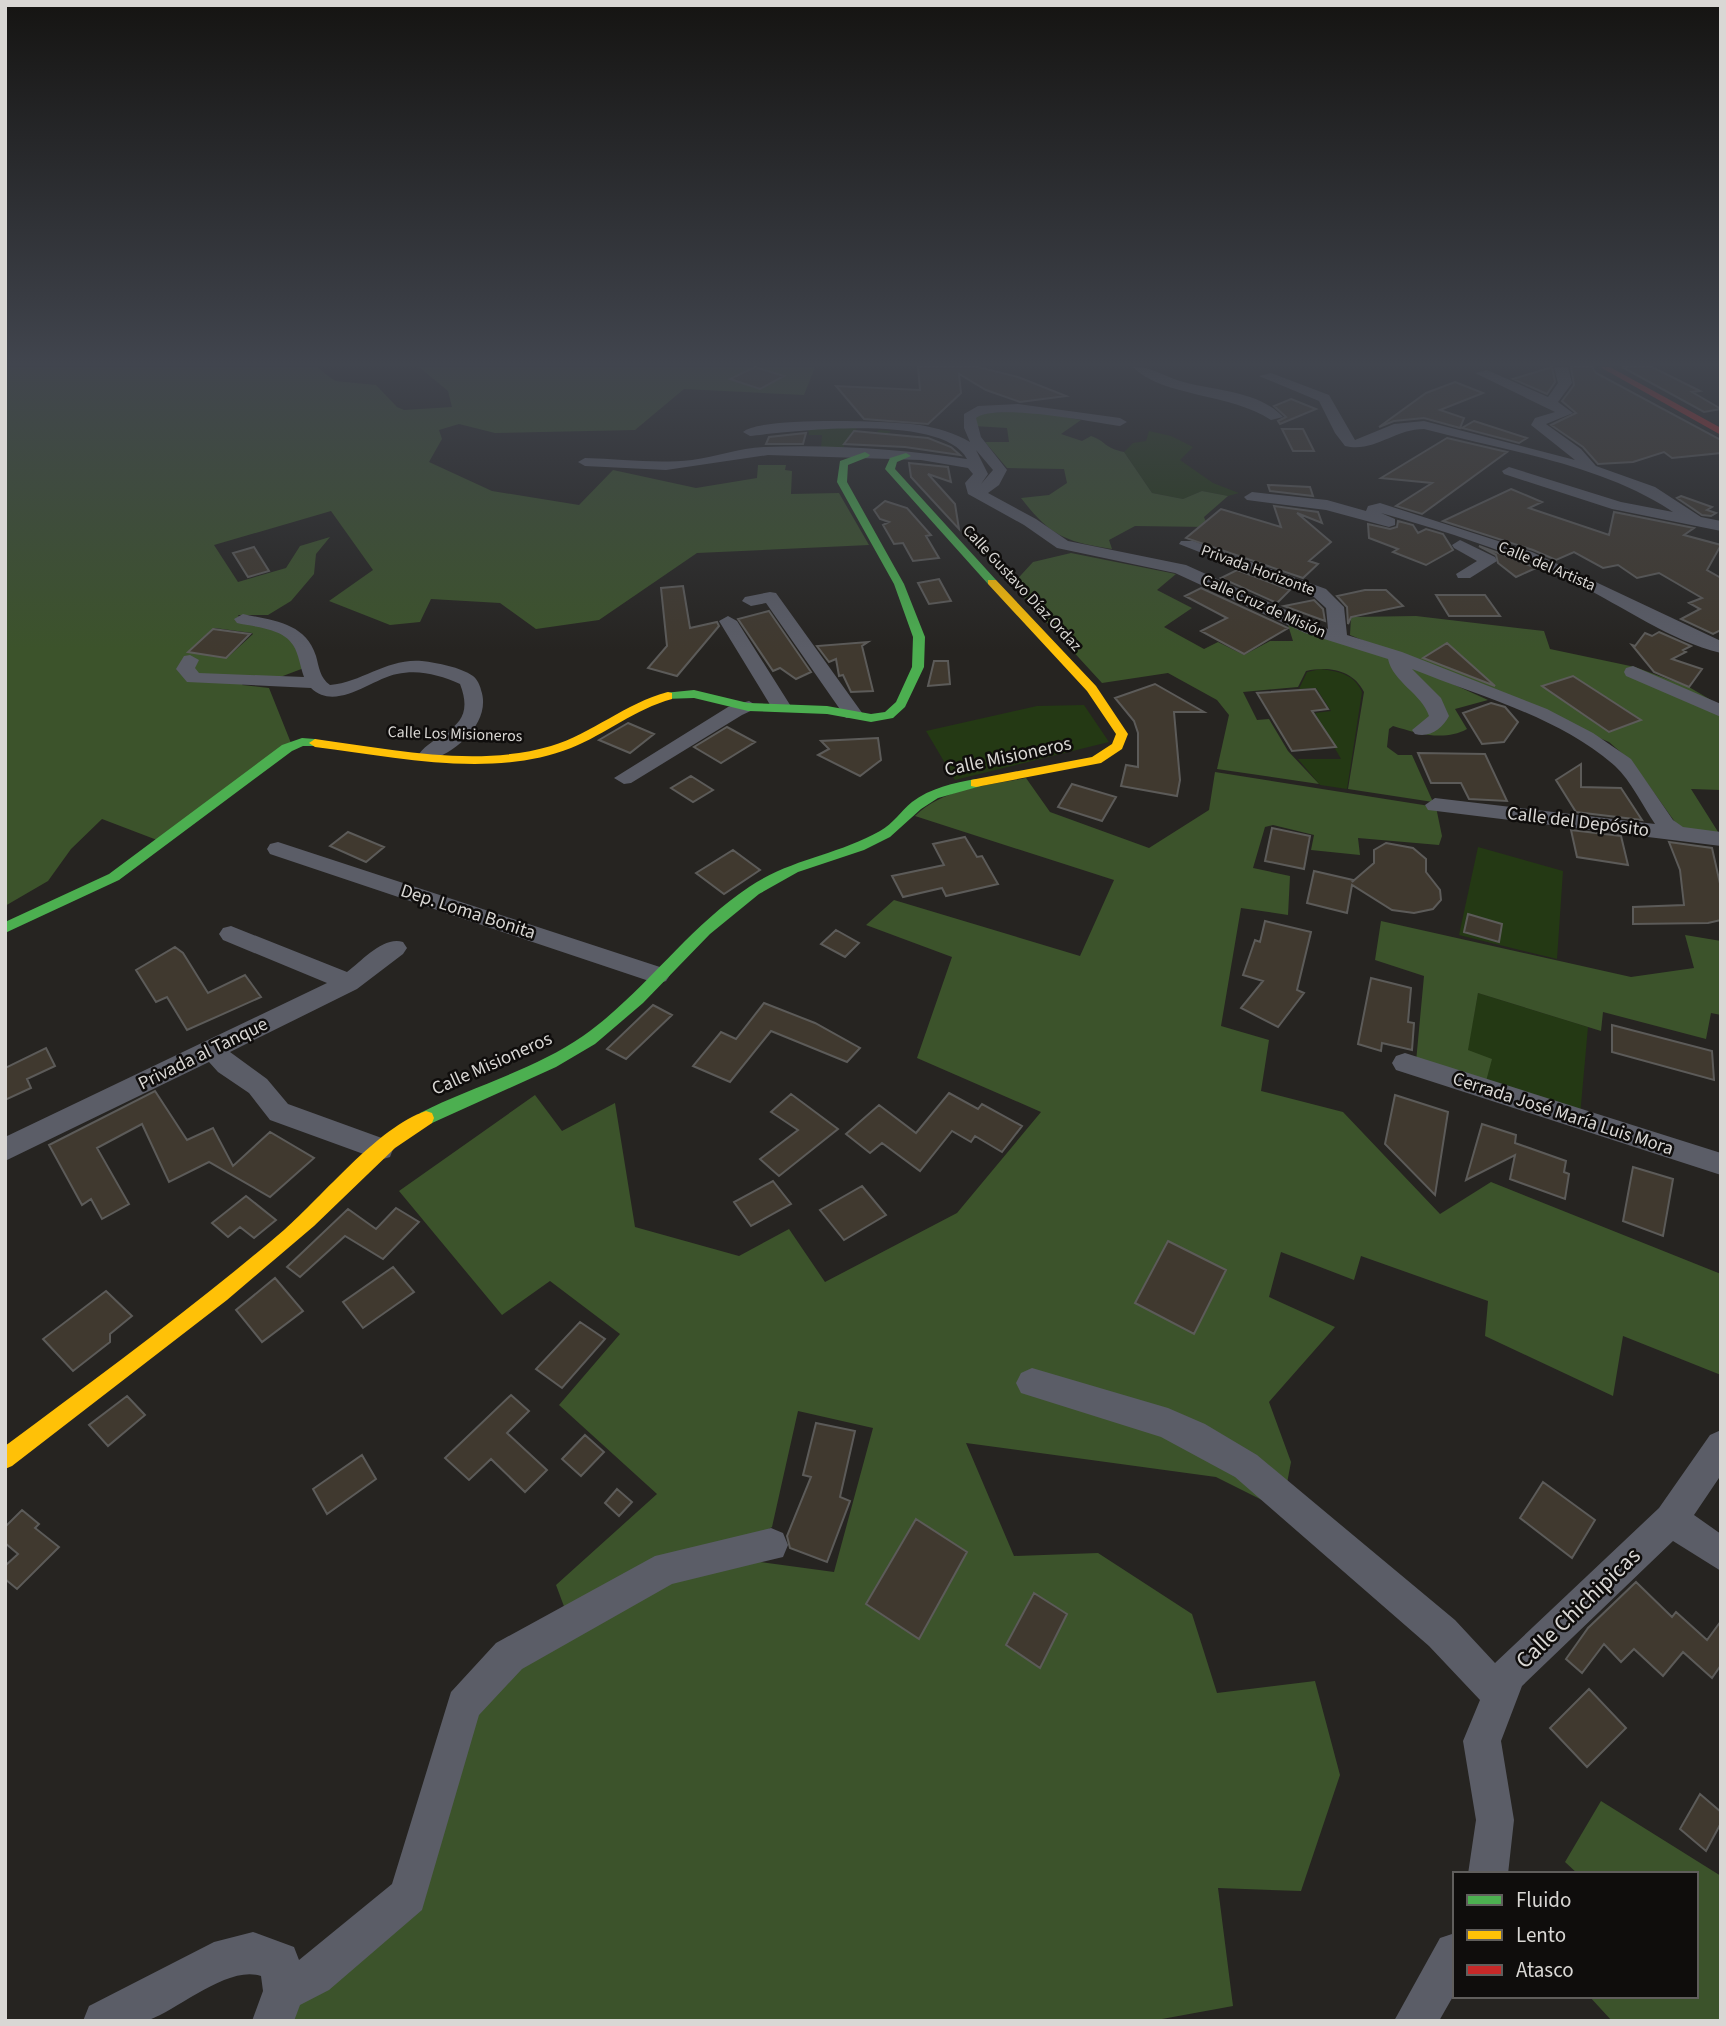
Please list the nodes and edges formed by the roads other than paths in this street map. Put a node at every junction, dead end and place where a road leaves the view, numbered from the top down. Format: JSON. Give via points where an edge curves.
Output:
{"nodes":[{"id":1,"x":585,"y":462,"type":"dead end"},
{"id":2,"x":705,"y":462,"type":"edge"},
{"id":3,"x":847,"y":462,"type":"edge"},
{"id":4,"x":892,"y":462,"type":"edge"},
{"id":5,"x":957,"y":462,"type":"edge"},
{"id":6,"x":975,"y":462,"type":"edge"},
{"id":7,"x":996,"y":462,"type":"edge"},
{"id":8,"x":1564,"y":462,"type":"edge"},
{"id":9,"x":1584,"y":462,"type":"edge"},
{"id":10,"x":977,"y":466,"type":"junction"},
{"id":11,"x":1591,"y":469,"type":"junction"},
{"id":12,"x":1509,"y":471,"type":"dead end"},
{"id":13,"x":977,"y":494,"type":"junction"},
{"id":14,"x":1252,"y":498,"type":"dead end"},
{"id":15,"x":1373,"y":517,"type":"junction"},
{"id":16,"x":1694,"y":519,"type":"junction"},
{"id":17,"x":1721,"y":526,"type":"edge"},
{"id":18,"x":1187,"y":544,"type":"dead end"},
{"id":19,"x":1464,"y":574,"type":"dead end"},
{"id":20,"x":751,"y":601,"type":"dead end"},
{"id":21,"x":243,"y":619,"type":"dead end"},
{"id":22,"x":728,"y":621,"type":"dead end"},
{"id":23,"x":1338,"y":637,"type":"junction"},
{"id":24,"x":1721,"y":648,"type":"edge"},
{"id":25,"x":1396,"y":656,"type":"junction"},
{"id":26,"x":190,"y":660,"type":"dead end"},
{"id":27,"x":1633,"y":672,"type":"dead end"},
{"id":28,"x":317,"y":683,"type":"junction"},
{"id":29,"x":749,"y":708,"type":"junction"},
{"id":30,"x":782,"y":708,"type":"junction"},
{"id":31,"x":1721,"y":710,"type":"edge"},
{"id":32,"x":853,"y":715,"type":"junction"},
{"id":33,"x":1422,"y":730,"type":"dead end"},
{"id":34,"x":429,"y":754,"type":"junction"},
{"id":35,"x":1110,"y":754,"type":"joint"},
{"id":36,"x":624,"y":778,"type":"dead end"},
{"id":37,"x":1435,"y":805,"type":"dead end"},
{"id":38,"x":1679,"y":835,"type":"junction"},
{"id":39,"x":1720,"y":842,"type":"edge"},
{"id":40,"x":278,"y":849,"type":"dead end"},
{"id":41,"x":5,"y":928,"type":"edge"},
{"id":42,"x":231,"y":934,"type":"dead end"},
{"id":43,"x":395,"y":948,"type":"dead end"},
{"id":44,"x":658,"y":975,"type":"junction"},
{"id":45,"x":349,"y":983,"type":"junction"},
{"id":46,"x":213,"y":1049,"type":"junction"},
{"id":47,"x":1405,"y":1063,"type":"dead end"},
{"id":48,"x":380,"y":1149,"type":"junction"},
{"id":49,"x":5,"y":1150,"type":"edge"},
{"id":50,"x":1721,"y":1164,"type":"edge"},
{"id":51,"x":1032,"y":1383,"type":"dead end"},
{"id":52,"x":1721,"y":1446,"type":"edge"},
{"id":53,"x":5,"y":1459,"type":"edge"},
{"id":54,"x":1671,"y":1520,"type":"junction"},
{"id":55,"x":771,"y":1545,"type":"dead end"},
{"id":56,"x":1721,"y":1554,"type":"edge"},
{"id":57,"x":1500,"y":1694,"type":"junction"},
{"id":58,"x":1488,"y":1872,"type":"edge"},
{"id":59,"x":1453,"y":1957,"type":"edge"},
{"id":60,"x":278,"y":2006,"type":"edge"},
{"id":61,"x":104,"y":2021,"type":"edge"},
{"id":62,"x":1415,"y":2021,"type":"edge"}],
"edges":[{"from":1,"to":2,"type":"street","via":[[666,466]]},
{"from":3,"to":32,"type":"street","name":"Calle Los Misioneros","via":[[843,463],[846,494],[864,518],[908,606],[921,650],[898,709],[880,718]]},
{"from":4,"to":35,"type":"street","name":"Calle Gustavo Díaz Ordaz","via":[[889,466],[900,483],[1102,700],[1122,734]]},
{"from":5,"to":10,"type":"street"},
{"from":6,"to":10,"type":"street"},
{"from":7,"to":13,"type":"street","via":[[1000,470],[994,482]]},
{"from":8,"to":11,"type":"street"},
{"from":9,"to":11,"type":"street"},
{"from":10,"to":13,"type":"street","via":[[981,474],[972,488]]},
{"from":11,"to":16,"type":"street","via":[[1650,490]]},
{"from":12,"to":16,"type":"street","via":[[1609,504]]},
{"from":13,"to":23,"type":"street","name":"Calle Cruz de Misión","via":[[1063,545],[1180,569],[1278,616]]},
{"from":14,"to":15,"type":"street","via":[[1327,505]]},
{"from":15,"to":19,"type":"street","via":[[1464,547],[1489,561]]},
{"from":15,"to":24,"type":"street","name":"Calle del Artista","via":[[1374,509],[1380,508],[1484,539],[1610,593],[1643,614]]},
{"from":16,"to":17,"type":"street"},
{"from":18,"to":23,"type":"street","name":"Privada Horizonte","via":[[1320,593],[1335,607]]},
{"from":20,"to":32,"type":"street","via":[[770,597]]},
{"from":21,"to":28,"type":"street","via":[[294,634],[303,643]]},
{"from":22,"to":30,"type":"street"},
{"from":23,"to":25,"type":"street","name":"Calle Cruz de Misión"},
{"from":25,"to":33,"type":"street","via":[[1440,716]]},
{"from":25,"to":38,"type":"street","name":"Calle Cruz de Misión","via":[[1540,713],[1611,752]]},
{"from":26,"to":28,"type":"street","via":[[185,669],[194,678]]},
{"from":27,"to":31,"type":"street"},
{"from":28,"to":34,"type":"street","via":[[321,690],[334,692],[379,673],[418,666],[435,667],[468,681],[475,704],[469,721],[446,746]]},
{"from":29,"to":30,"type":"street","name":"Calle Los Misioneros"},
{"from":29,"to":34,"type":"street","name":"Calle Los Misioneros","via":[[712,696],[664,696],[628,708],[583,738],[547,751]]},
{"from":29,"to":36,"type":"street","via":[[716,722]]},
{"from":30,"to":32,"type":"street","name":"Calle Los Misioneros"},
{"from":34,"to":41,"type":"street","name":"Calle Los Misioneros","via":[[302,742],[287,748],[114,877]]},
{"from":35,"to":44,"type":"street","name":"Calle Misioneros","via":[[952,789],[921,802],[887,833],[844,854],[782,873],[735,906]]},
{"from":37,"to":38,"type":"street","name":"Calle del Depósito"},
{"from":38,"to":39,"type":"street","name":"Calle del Depósito"},
{"from":40,"to":44,"type":"street","name":"Dep. Loma Bonita"},
{"from":42,"to":45,"type":"street"},
{"from":43,"to":45,"type":"street","name":"Privada al Tanque"},
{"from":44,"to":48,"type":"street","name":"Calle Misioneros","via":[[615,1020],[561,1058],[447,1106]]},
{"from":45,"to":46,"type":"street","name":"Privada al Tanque"},
{"from":46,"to":48,"type":"street","via":[[258,1086],[279,1112]]},
{"from":46,"to":49,"type":"street","name":"Privada al Tanque"},
{"from":47,"to":50,"type":"street","name":"Cerrada José María Luis Mora"},
{"from":48,"to":53,"type":"street","name":"Calle Misioneros","via":[[293,1234]]},
{"from":51,"to":57,"type":"street","via":[[1166,1420],[1219,1447],[1442,1633]]},
{"from":52,"to":54,"type":"street","name":"Calle Chichipicas"},
{"from":54,"to":56,"type":"street"},
{"from":54,"to":57,"type":"street","name":"Calle Chichipicas","via":[[1509,1674]]},
{"from":55,"to":60,"type":"street","via":[[667,1568],[509,1656],[464,1705],[408,1896]]},
{"from":57,"to":58,"type":"street","name":"Calle Chichipicas","via":[[1482,1741],[1495,1820]]},
{"from":59,"to":62,"type":"street"},
{"from":60,"to":61,"type":"street","via":[[279,1962],[253,1953],[214,1963]]}]}
